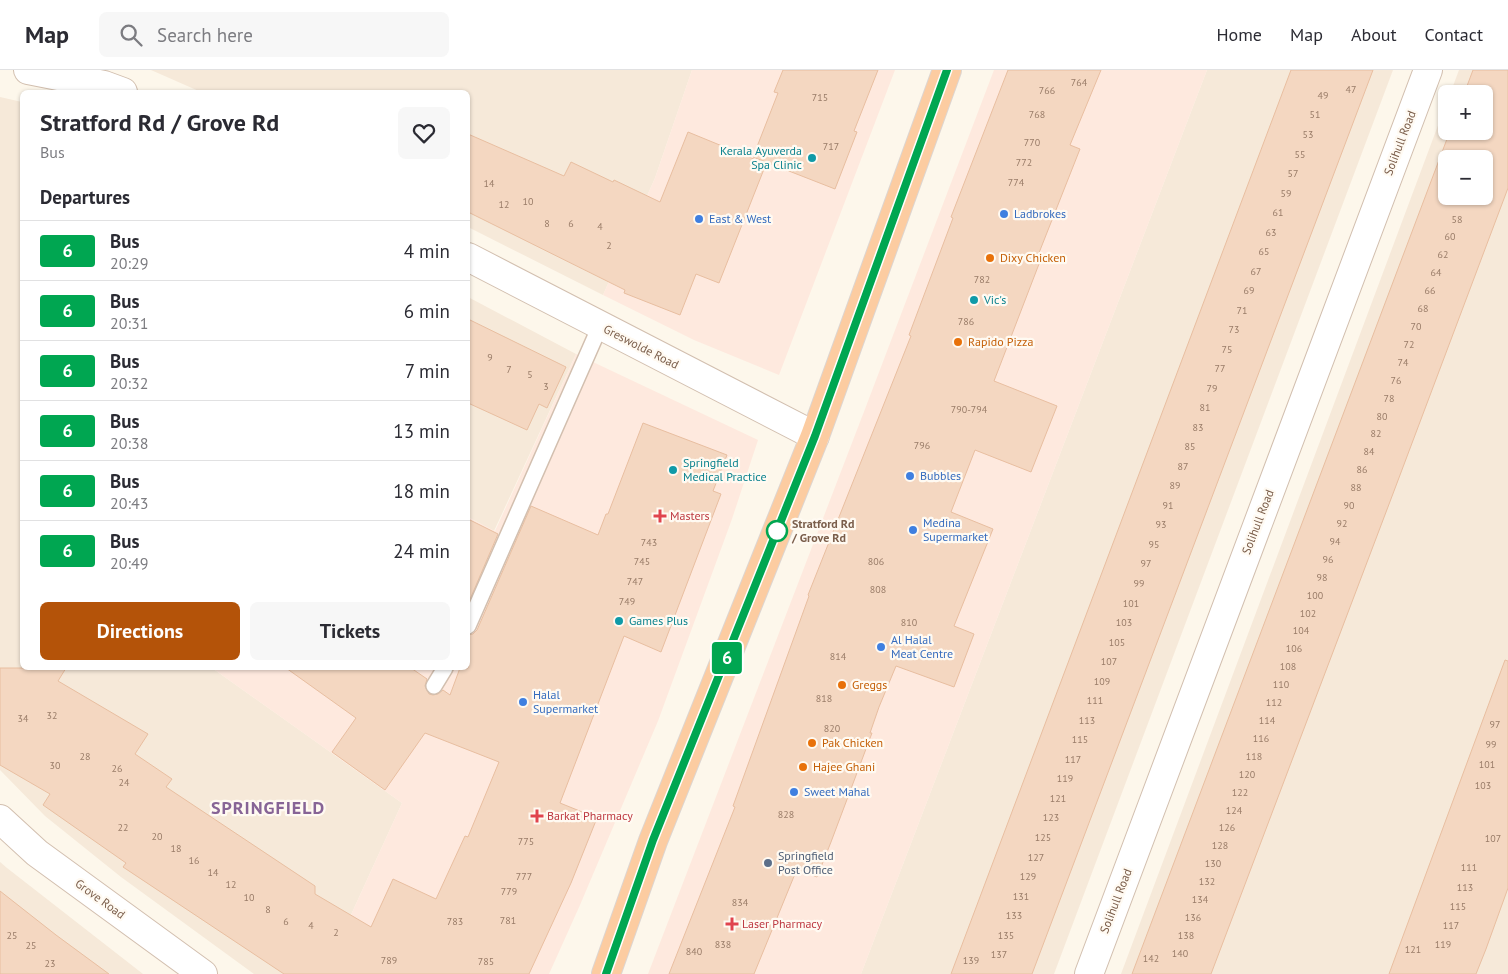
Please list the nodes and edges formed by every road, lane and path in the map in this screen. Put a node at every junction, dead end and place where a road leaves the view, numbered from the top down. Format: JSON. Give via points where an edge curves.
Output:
{"nodes":[{"id":1,"x":28,"y":70,"type":"edge"},
{"id":2,"x":947,"y":70,"type":"edge"},
{"id":3,"x":1428,"y":70,"type":"edge"},
{"id":4,"x":118,"y":90,"type":"edge"},
{"id":5,"x":470,"y":258,"type":"edge"},
{"id":6,"x":600,"y":326,"type":"junction"},
{"id":7,"x":815,"y":436,"type":"junction"},
{"id":8,"x":470,"y":621,"type":"edge"},
{"id":9,"x":445,"y":670,"type":"edge"},
{"id":10,"x":434,"y":686,"type":"dead end"},
{"id":11,"x":0,"y":819,"type":"edge"},
{"id":12,"x":203,"y":974,"type":"edge"},
{"id":13,"x":606,"y":974,"type":"edge"},
{"id":14,"x":1089,"y":974,"type":"edge"}],
"edges":[{"from":1,"to":4,"type":"street"},
{"from":2,"to":7,"type":"highway"},
{"from":3,"to":14,"type":"street","name":"Solihull Road"},
{"from":5,"to":6,"type":"street","name":"Greswolde Road"},
{"from":6,"to":7,"type":"street","name":"Greswolde Road"},
{"from":6,"to":8,"type":"lane"},
{"from":7,"to":13,"type":"highway","via":[[653,840]]},
{"from":9,"to":10,"type":"lane"},
{"from":11,"to":12,"type":"street","name":"Grove Road","via":[[38,853]]}]}
